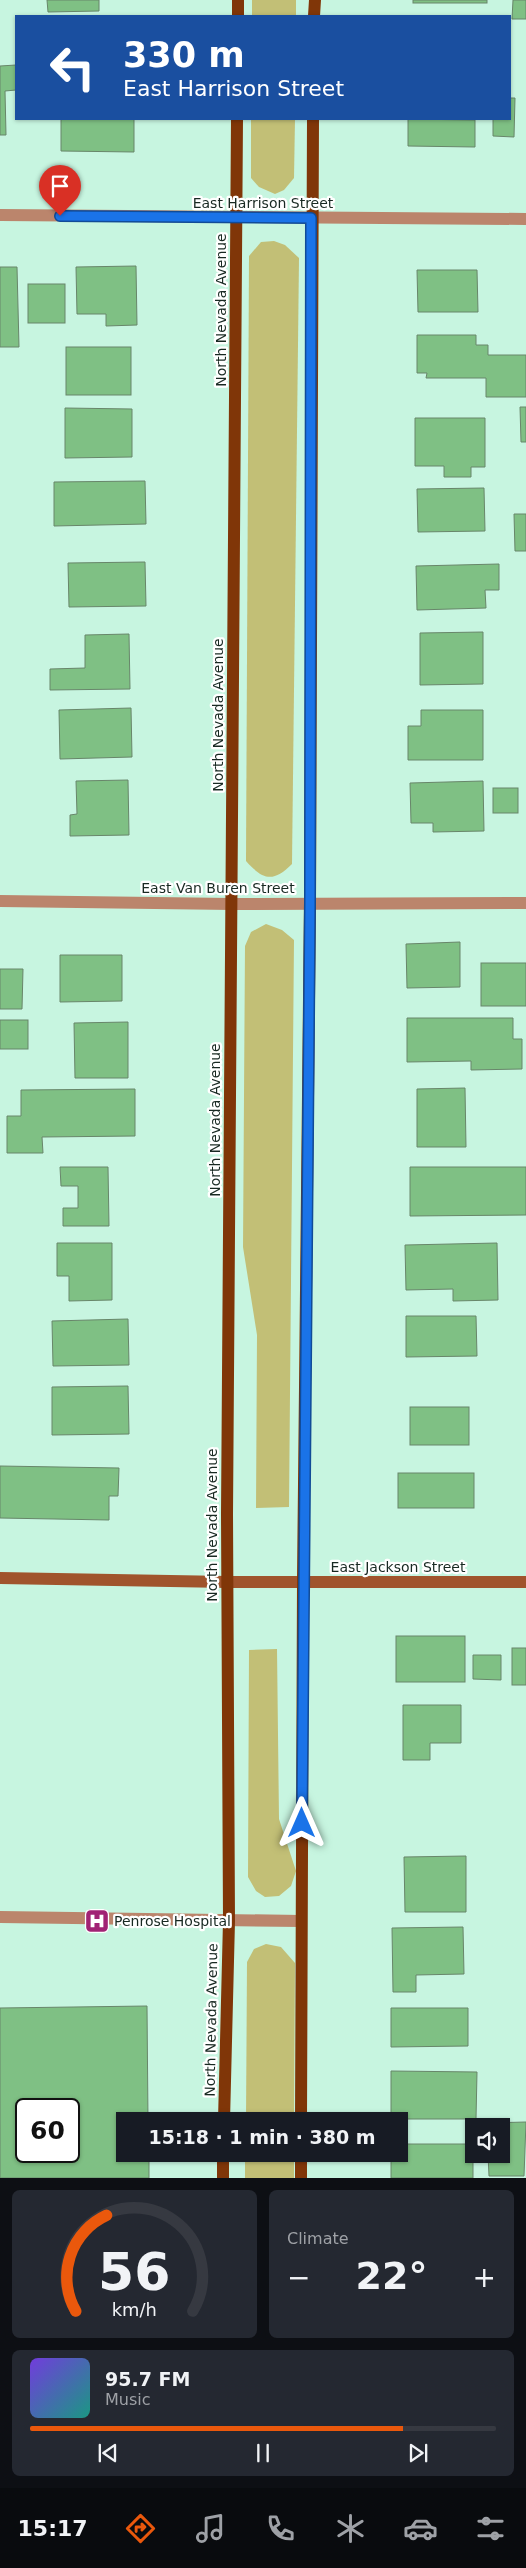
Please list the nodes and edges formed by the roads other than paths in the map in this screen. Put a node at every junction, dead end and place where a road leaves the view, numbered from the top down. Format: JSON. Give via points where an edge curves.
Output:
{"nodes":[{"id":1,"x":238,"y":0,"type":"edge"},
{"id":2,"x":314,"y":0,"type":"edge"},
{"id":3,"x":238,"y":15,"type":"edge"},
{"id":4,"x":314,"y":15,"type":"edge"},
{"id":5,"x":237,"y":120,"type":"edge"},
{"id":6,"x":312,"y":120,"type":"edge"},
{"id":7,"x":0,"y":216,"type":"edge"},
{"id":8,"x":236,"y":218,"type":"junction"},
{"id":9,"x":311,"y":218,"type":"junction"},
{"id":10,"x":526,"y":219,"type":"edge"},
{"id":11,"x":0,"y":901,"type":"edge"},
{"id":12,"x":310,"y":902,"type":"junction"},
{"id":13,"x":526,"y":903,"type":"edge"},
{"id":14,"x":232,"y":904,"type":"junction"},
{"id":15,"x":0,"y":1578,"type":"edge"},
{"id":16,"x":227,"y":1582,"type":"junction"},
{"id":17,"x":303,"y":1582,"type":"junction"},
{"id":18,"x":526,"y":1582,"type":"edge"},
{"id":19,"x":0,"y":1917,"type":"edge"},
{"id":20,"x":229,"y":1921,"type":"junction"},
{"id":21,"x":301,"y":1921,"type":"junction"},
{"id":22,"x":224,"y":2112,"type":"edge"},
{"id":23,"x":301,"y":2112,"type":"edge"},
{"id":24,"x":223,"y":2162,"type":"edge"},
{"id":25,"x":301,"y":2162,"type":"edge"},
{"id":26,"x":223,"y":2178,"type":"edge"},
{"id":27,"x":301,"y":2178,"type":"edge"}],
"edges":[{"from":1,"to":3,"type":"main road"},
{"from":2,"to":4,"type":"main road"},
{"from":5,"to":8,"type":"main road","name":"North Nevada Avenue"},
{"from":6,"to":9,"type":"main road"},
{"from":7,"to":8,"type":"street","name":"East Harrison Street"},
{"from":8,"to":9,"type":"street","name":"East Harrison Street"},
{"from":8,"to":14,"type":"main road","name":"North Nevada Avenue"},
{"from":9,"to":10,"type":"street","name":"East Harrison Street"},
{"from":9,"to":12,"type":"main road"},
{"from":11,"to":14,"type":"street","name":"East Van Buren Street"},
{"from":12,"to":13,"type":"street","name":"East Van Buren Street"},
{"from":12,"to":14,"type":"street","name":"East Van Buren Street"},
{"from":12,"to":17,"type":"main road"},
{"from":14,"to":16,"type":"main road","name":"North Nevada Avenue"},
{"from":15,"to":16,"type":"main road","name":"East Jackson Street"},
{"from":16,"to":17,"type":"main road","name":"East Jackson Street"},
{"from":16,"to":20,"type":"main road","name":"North Nevada Avenue"},
{"from":17,"to":18,"type":"main road","name":"East Jackson Street"},
{"from":17,"to":21,"type":"main road"},
{"from":19,"to":20,"type":"street"},
{"from":20,"to":21,"type":"street"},
{"from":20,"to":22,"type":"main road","name":"North Nevada Avenue"},
{"from":21,"to":23,"type":"main road"},
{"from":24,"to":26,"type":"main road"},
{"from":25,"to":27,"type":"main road"}]}
